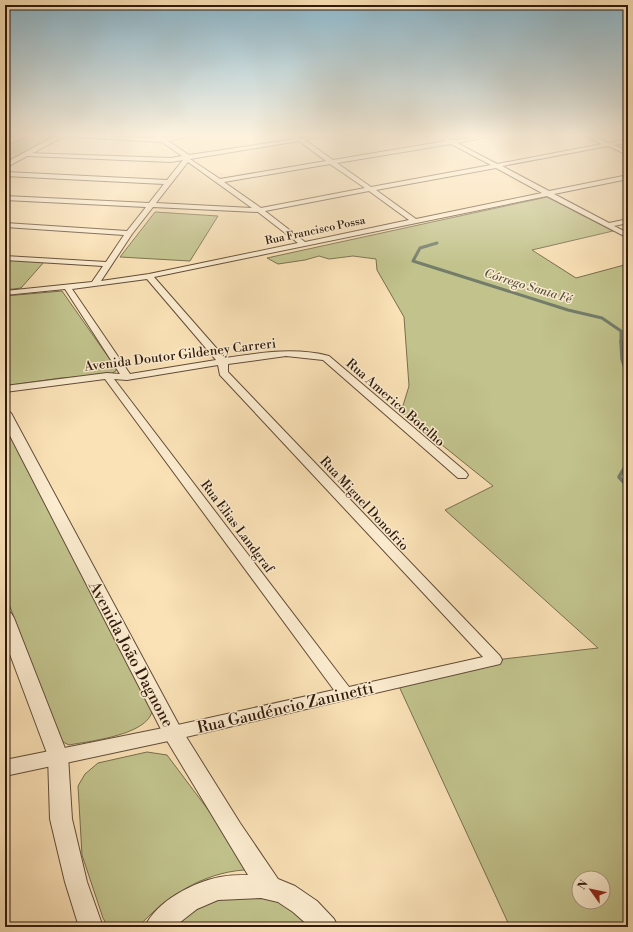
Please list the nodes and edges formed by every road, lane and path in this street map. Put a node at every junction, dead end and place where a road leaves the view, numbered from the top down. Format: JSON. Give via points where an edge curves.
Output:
{"nodes":[{"id":1,"x":77,"y":177,"type":"edge"},
{"id":2,"x":173,"y":177,"type":"edge"},
{"id":3,"x":214,"y":177,"type":"edge"},
{"id":4,"x":241,"y":177,"type":"edge"},
{"id":5,"x":352,"y":177,"type":"edge"},
{"id":6,"x":436,"y":177,"type":"edge"},
{"id":7,"x":517,"y":177,"type":"edge"},
{"id":8,"x":626,"y":177,"type":"edge"},
{"id":9,"x":219,"y":181,"type":"junction"},
{"id":10,"x":170,"y":182,"type":"junction"},
{"id":11,"x":370,"y":190,"type":"junction"},
{"id":12,"x":547,"y":194,"type":"junction"},
{"id":13,"x":5,"y":198,"type":"edge"},
{"id":14,"x":152,"y":205,"type":"junction"},
{"id":15,"x":260,"y":210,"type":"junction"},
{"id":16,"x":415,"y":221,"type":"junction"},
{"id":17,"x":628,"y":221,"type":"edge"},
{"id":18,"x":5,"y":225,"type":"edge"},
{"id":19,"x":608,"y":225,"type":"junction"},
{"id":20,"x":129,"y":233,"type":"junction"},
{"id":21,"x":628,"y":236,"type":"edge"},
{"id":22,"x":304,"y":244,"type":"junction"},
{"id":23,"x":5,"y":258,"type":"edge"},
{"id":24,"x":107,"y":264,"type":"junction"},
{"id":25,"x":149,"y":276,"type":"junction"},
{"id":26,"x":95,"y":284,"type":"junction"},
{"id":27,"x":67,"y":287,"type":"junction"},
{"id":28,"x":5,"y":293,"type":"edge"},
{"id":29,"x":311,"y":354,"type":"joint"},
{"id":30,"x":223,"y":362,"type":"junction"},
{"id":31,"x":107,"y":376,"type":"junction"},
{"id":32,"x":127,"y":377,"type":"junction"},
{"id":33,"x":5,"y":389,"type":"edge"},
{"id":34,"x":5,"y":413,"type":"edge"},
{"id":35,"x":462,"y":475,"type":"dead end"},
{"id":36,"x":5,"y":618,"type":"edge"},
{"id":37,"x":495,"y":660,"type":"joint"},
{"id":38,"x":345,"y":693,"type":"junction"},
{"id":39,"x":173,"y":733,"type":"junction"},
{"id":40,"x":58,"y":756,"type":"junction"},
{"id":41,"x":5,"y":768,"type":"edge"},
{"id":42,"x":271,"y":888,"type":"junction"},
{"id":43,"x":91,"y":927,"type":"edge"},
{"id":44,"x":157,"y":927,"type":"edge"},
{"id":45,"x":326,"y":927,"type":"edge"}],
"edges":[{"from":1,"to":10,"type":"street"},
{"from":2,"to":10,"type":"street"},
{"from":3,"to":9,"type":"street"},
{"from":4,"to":9,"type":"street"},
{"from":5,"to":11,"type":"street"},
{"from":6,"to":11,"type":"street"},
{"from":7,"to":12,"type":"street"},
{"from":8,"to":12,"type":"street","name":"Rua Francisco Possa"},
{"from":9,"to":15,"type":"street"},
{"from":10,"to":14,"type":"street"},
{"from":11,"to":15,"type":"street"},
{"from":11,"to":16,"type":"street"},
{"from":12,"to":16,"type":"street","name":"Rua Francisco Possa"},
{"from":12,"to":19,"type":"street"},
{"from":13,"to":14,"type":"street"},
{"from":14,"to":15,"type":"street"},
{"from":14,"to":20,"type":"street"},
{"from":15,"to":22,"type":"street"},
{"from":16,"to":22,"type":"street","name":"Rua Francisco Possa"},
{"from":17,"to":19,"type":"street"},
{"from":18,"to":20,"type":"street"},
{"from":19,"to":21,"type":"street"},
{"from":20,"to":24,"type":"street"},
{"from":22,"to":25,"type":"street","name":"Rua Francisco Possa"},
{"from":23,"to":24,"type":"street"},
{"from":24,"to":26,"type":"street"},
{"from":25,"to":26,"type":"street","name":"Rua Francisco Possa"},
{"from":25,"to":30,"type":"street"},
{"from":26,"to":27,"type":"street","name":"Rua Francisco Possa"},
{"from":27,"to":28,"type":"street","name":"Rua Francisco Possa"},
{"from":27,"to":32,"type":"street"},
{"from":29,"to":30,"type":"street","name":"Avenida Doutor Gildeney Carreri","via":[[292,353]]},
{"from":29,"to":35,"type":"street","name":"Rua Americo Botelho","via":[[326,358]]},
{"from":30,"to":32,"type":"street","name":"Avenida Doutor Gildeney Carreri"},
{"from":30,"to":37,"type":"street","name":"Rua Miguel Donofrio","via":[[223,373]]},
{"from":31,"to":32,"type":"street","name":"Avenida Doutor Gildeney Carreri"},
{"from":31,"to":33,"type":"street","name":"Avenida Doutor Gildeney Carreri"},
{"from":31,"to":38,"type":"street","name":"Rua Elias Landgraf"},
{"from":34,"to":39,"type":"street","name":"Avenida João Dagnone"},
{"from":36,"to":40,"type":"street"},
{"from":37,"to":38,"type":"street","name":"Rua Gaudéncio Zaninetti"},
{"from":38,"to":39,"type":"street","name":"Rua Gaudéncio Zaninetti"},
{"from":39,"to":40,"type":"street","name":"Rua Gaudéncio Zaninetti"},
{"from":39,"to":42,"type":"street","name":"Avenida João Dagnone","via":[[248,856]]},
{"from":40,"to":41,"type":"street","name":"Rua Gaudéncio Zaninetti"},
{"from":40,"to":43,"type":"street","via":[[61,819],[76,882]]},
{"from":42,"to":44,"type":"street","via":[[228,887],[211,891],[175,910]]},
{"from":42,"to":45,"type":"street","via":[[295,900],[318,917]]}]}
